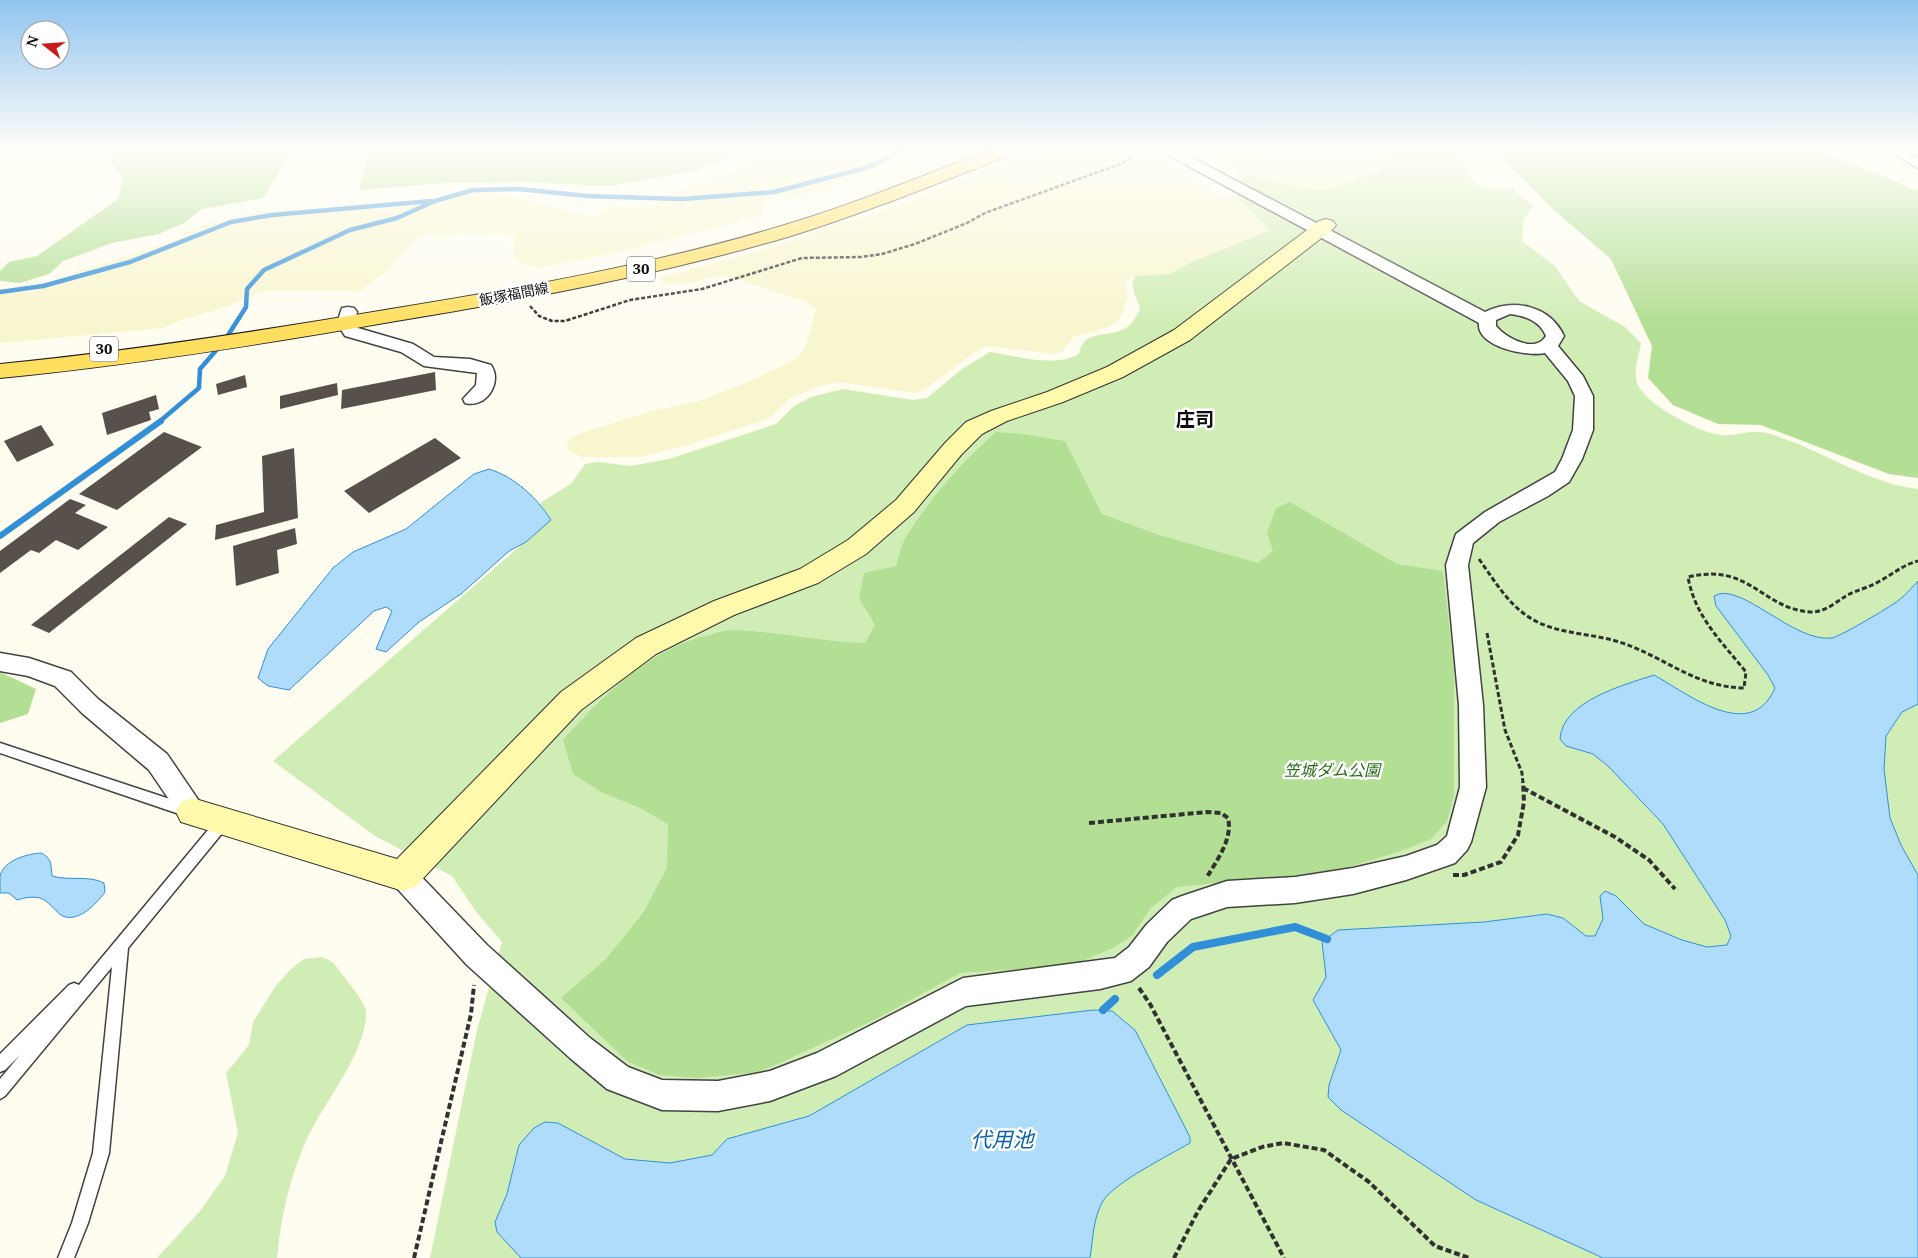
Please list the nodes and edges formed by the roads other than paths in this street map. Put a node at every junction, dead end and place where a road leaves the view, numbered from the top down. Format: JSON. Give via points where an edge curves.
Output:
{"nodes":[{"id":1,"x":824,"y":207,"type":"edge"},
{"id":2,"x":858,"y":207,"type":"edge"},
{"id":3,"x":1282,"y":207,"type":"edge"},
{"id":4,"x":1286,"y":207,"type":"edge"},
{"id":5,"x":1323,"y":227,"type":"junction"},
{"id":6,"x":1494,"y":315,"type":"junction"},
{"id":7,"x":347,"y":317,"type":"junction"},
{"id":8,"x":203,"y":341,"type":"junction"},
{"id":9,"x":1548,"y":346,"type":"junction"},
{"id":10,"x":0,"y":360,"type":"edge"},
{"id":11,"x":0,"y":371,"type":"edge"},
{"id":12,"x":472,"y":400,"type":"dead end"},
{"id":13,"x":0,"y":662,"type":"edge"},
{"id":14,"x":0,"y":748,"type":"edge"},
{"id":15,"x":192,"y":812,"type":"junction"},
{"id":16,"x":223,"y":822,"type":"junction"},
{"id":17,"x":403,"y":876,"type":"junction"},
{"id":18,"x":121,"y":943,"type":"junction"},
{"id":19,"x":0,"y":1065,"type":"edge"},
{"id":20,"x":0,"y":1091,"type":"edge"},
{"id":21,"x":66,"y":1258,"type":"edge"}],
"edges":[{"from":1,"to":7,"type":"main road","name":"飯塚福間線","number":"30","via":[[691,246]]},
{"from":2,"to":7,"type":"main road","name":"飯塚福間線","number":"30","via":[[654,267],[518,293]]},
{"from":3,"to":5,"type":"street"},
{"from":4,"to":5,"type":"street"},
{"from":5,"to":6,"type":"street"},
{"from":5,"to":17,"type":"street","via":[[1182,335],[1115,372],[974,428],[904,506],[857,547],[809,576],[724,608],[646,646],[571,701]]},
{"from":6,"to":9,"type":"street","via":[[1487,327],[1504,343],[1523,349]]},
{"from":6,"to":9,"type":"street","via":[[1510,309],[1531,313],[1548,323],[1555,336]]},
{"from":7,"to":8,"type":"main road","name":"飯塚福間線","number":"30"},
{"from":7,"to":12,"type":"street","via":[[351,332],[407,348],[430,362],[484,369],[488,381]]},
{"from":8,"to":10,"type":"main road","name":"飯塚福間線","number":"30"},
{"from":8,"to":11,"type":"main road","name":"飯塚福間線","number":"30"},
{"from":9,"to":17,"type":"street","via":[[1577,380],[1584,396],[1583,430],[1562,477],[1492,517],[1463,539],[1457,564],[1471,705],[1473,788],[1458,842],[1446,854],[1353,881],[1295,890],[1227,894],[1182,909],[1121,971],[963,992],[825,1065],[770,1086],[718,1096],[662,1095],[618,1078],[477,955]]},
{"from":13,"to":15,"type":"street","via":[[29,667],[63,680],[158,762]]},
{"from":14,"to":15,"type":"lane"},
{"from":15,"to":16,"type":"street"},
{"from":16,"to":17,"type":"street"},
{"from":16,"to":18,"type":"lane"},
{"from":18,"to":19,"type":"lane"},
{"from":18,"to":20,"type":"lane"},
{"from":18,"to":21,"type":"lane","via":[[101,1153]]}]}
